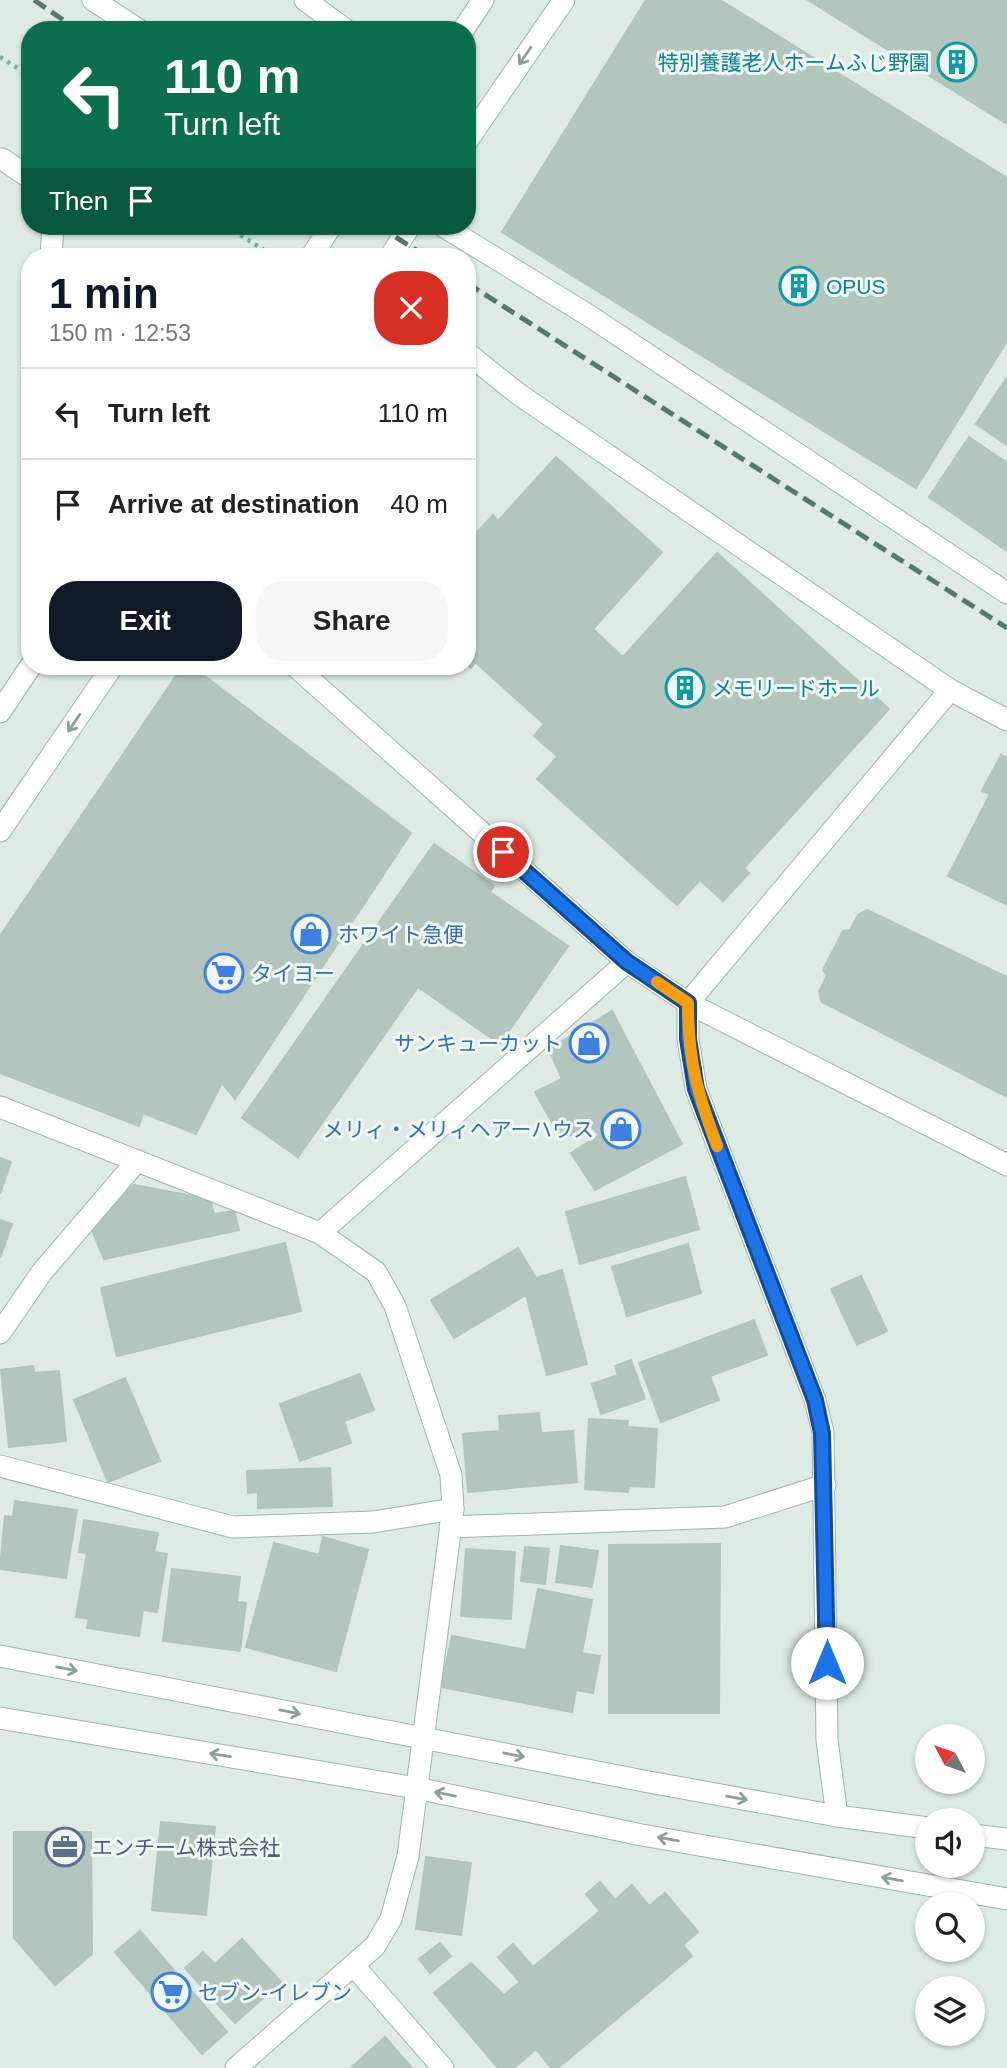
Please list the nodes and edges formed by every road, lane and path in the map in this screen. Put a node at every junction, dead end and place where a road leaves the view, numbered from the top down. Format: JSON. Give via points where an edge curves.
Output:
{"nodes":[{"id":1,"x":93,"y":0,"type":"edge"},
{"id":2,"x":305,"y":0,"type":"edge"},
{"id":3,"x":483,"y":0,"type":"edge"},
{"id":4,"x":564,"y":0,"type":"edge"},
{"id":5,"x":125,"y":21,"type":"edge"},
{"id":6,"x":334,"y":21,"type":"edge"},
{"id":7,"x":469,"y":21,"type":"edge"},
{"id":8,"x":0,"y":57,"type":"edge"},
{"id":9,"x":21,"y":70,"type":"edge"},
{"id":10,"x":476,"y":128,"type":"edge"},
{"id":11,"x":2,"y":159,"type":"edge"},
{"id":12,"x":21,"y":172,"type":"edge"},
{"id":13,"x":240,"y":235,"type":"edge"},
{"id":14,"x":458,"y":235,"type":"edge"},
{"id":15,"x":261,"y":248,"type":"edge"},
{"id":16,"x":476,"y":360,"type":"edge"},
{"id":17,"x":1007,"y":593,"type":"edge"},
{"id":18,"x":25,"y":675,"type":"edge"},
{"id":19,"x":107,"y":675,"type":"edge"},
{"id":20,"x":305,"y":675,"type":"edge"},
{"id":21,"x":950,"y":690,"type":"junction"},
{"id":22,"x":0,"y":712,"type":"edge"},
{"id":23,"x":1007,"y":720,"type":"edge"},
{"id":24,"x":0,"y":831,"type":"edge"},
{"id":25,"x":627,"y":962,"type":"junction"},
{"id":26,"x":688,"y":1003,"type":"junction"},
{"id":27,"x":0,"y":1107,"type":"edge"},
{"id":28,"x":137,"y":1161,"type":"junction"},
{"id":29,"x":1007,"y":1165,"type":"edge"},
{"id":30,"x":320,"y":1233,"type":"junction"},
{"id":31,"x":0,"y":1333,"type":"edge"},
{"id":32,"x":0,"y":1466,"type":"edge"},
{"id":33,"x":825,"y":1485,"type":"junction"},
{"id":34,"x":452,"y":1518,"type":"junction"},
{"id":35,"x":0,"y":1656,"type":"edge"},
{"id":36,"x":0,"y":1718,"type":"edge"},
{"id":37,"x":423,"y":1737,"type":"junction"},
{"id":38,"x":416,"y":1788,"type":"junction"},
{"id":39,"x":837,"y":1816,"type":"junction"},
{"id":40,"x":915,"y":1826,"type":"edge"},
{"id":41,"x":985,"y":1836,"type":"edge"},
{"id":42,"x":1007,"y":1839,"type":"edge"},
{"id":43,"x":1007,"y":1899,"type":"edge"},
{"id":44,"x":354,"y":1966,"type":"junction"},
{"id":45,"x":236,"y":2068,"type":"edge"},
{"id":46,"x":443,"y":2068,"type":"edge"}],
"edges":[{"from":1,"to":5,"type":"street"},
{"from":2,"to":6,"type":"street"},
{"from":3,"to":7,"type":"street"},
{"from":4,"to":10,"type":"street","one_way":true},
{"from":8,"to":9,"type":"path"},
{"from":11,"to":12,"type":"street"},
{"from":13,"to":15,"type":"path"},
{"from":14,"to":17,"type":"street","via":[[588,315]]},
{"from":16,"to":21,"type":"street","via":[[517,393]]},
{"from":18,"to":22,"type":"street"},
{"from":19,"to":24,"type":"street","one_way":true},
{"from":20,"to":25,"type":"street"},
{"from":21,"to":23,"type":"street"},
{"from":21,"to":26,"type":"street"},
{"from":25,"to":26,"type":"street"},
{"from":25,"to":30,"type":"street"},
{"from":26,"to":29,"type":"street"},
{"from":26,"to":33,"type":"street","via":[[696,1089],[815,1400]]},
{"from":27,"to":28,"type":"street"},
{"from":28,"to":30,"type":"street"},
{"from":28,"to":31,"type":"street","via":[[42,1272]]},
{"from":30,"to":34,"type":"street","via":[[376,1272],[395,1306],[451,1475]]},
{"from":32,"to":34,"type":"street","via":[[233,1527]]},
{"from":33,"to":34,"type":"street","via":[[726,1517]]},
{"from":33,"to":39,"type":"street","via":[[827,1740]]},
{"from":34,"to":37,"type":"street"},
{"from":35,"to":37,"type":"street","one_way":true},
{"from":38,"to":36,"type":"street","one_way":true},
{"from":37,"to":38,"type":"street"},
{"from":37,"to":39,"type":"street","one_way":true},
{"from":43,"to":38,"type":"street","one_way":true,"via":[[642,1835]]},
{"from":38,"to":44,"type":"street","via":[[408,1856],[391,1919],[375,1946]]},
{"from":39,"to":40,"type":"street"},
{"from":41,"to":42,"type":"street"},
{"from":44,"to":45,"type":"street"},
{"from":44,"to":46,"type":"street"}]}
